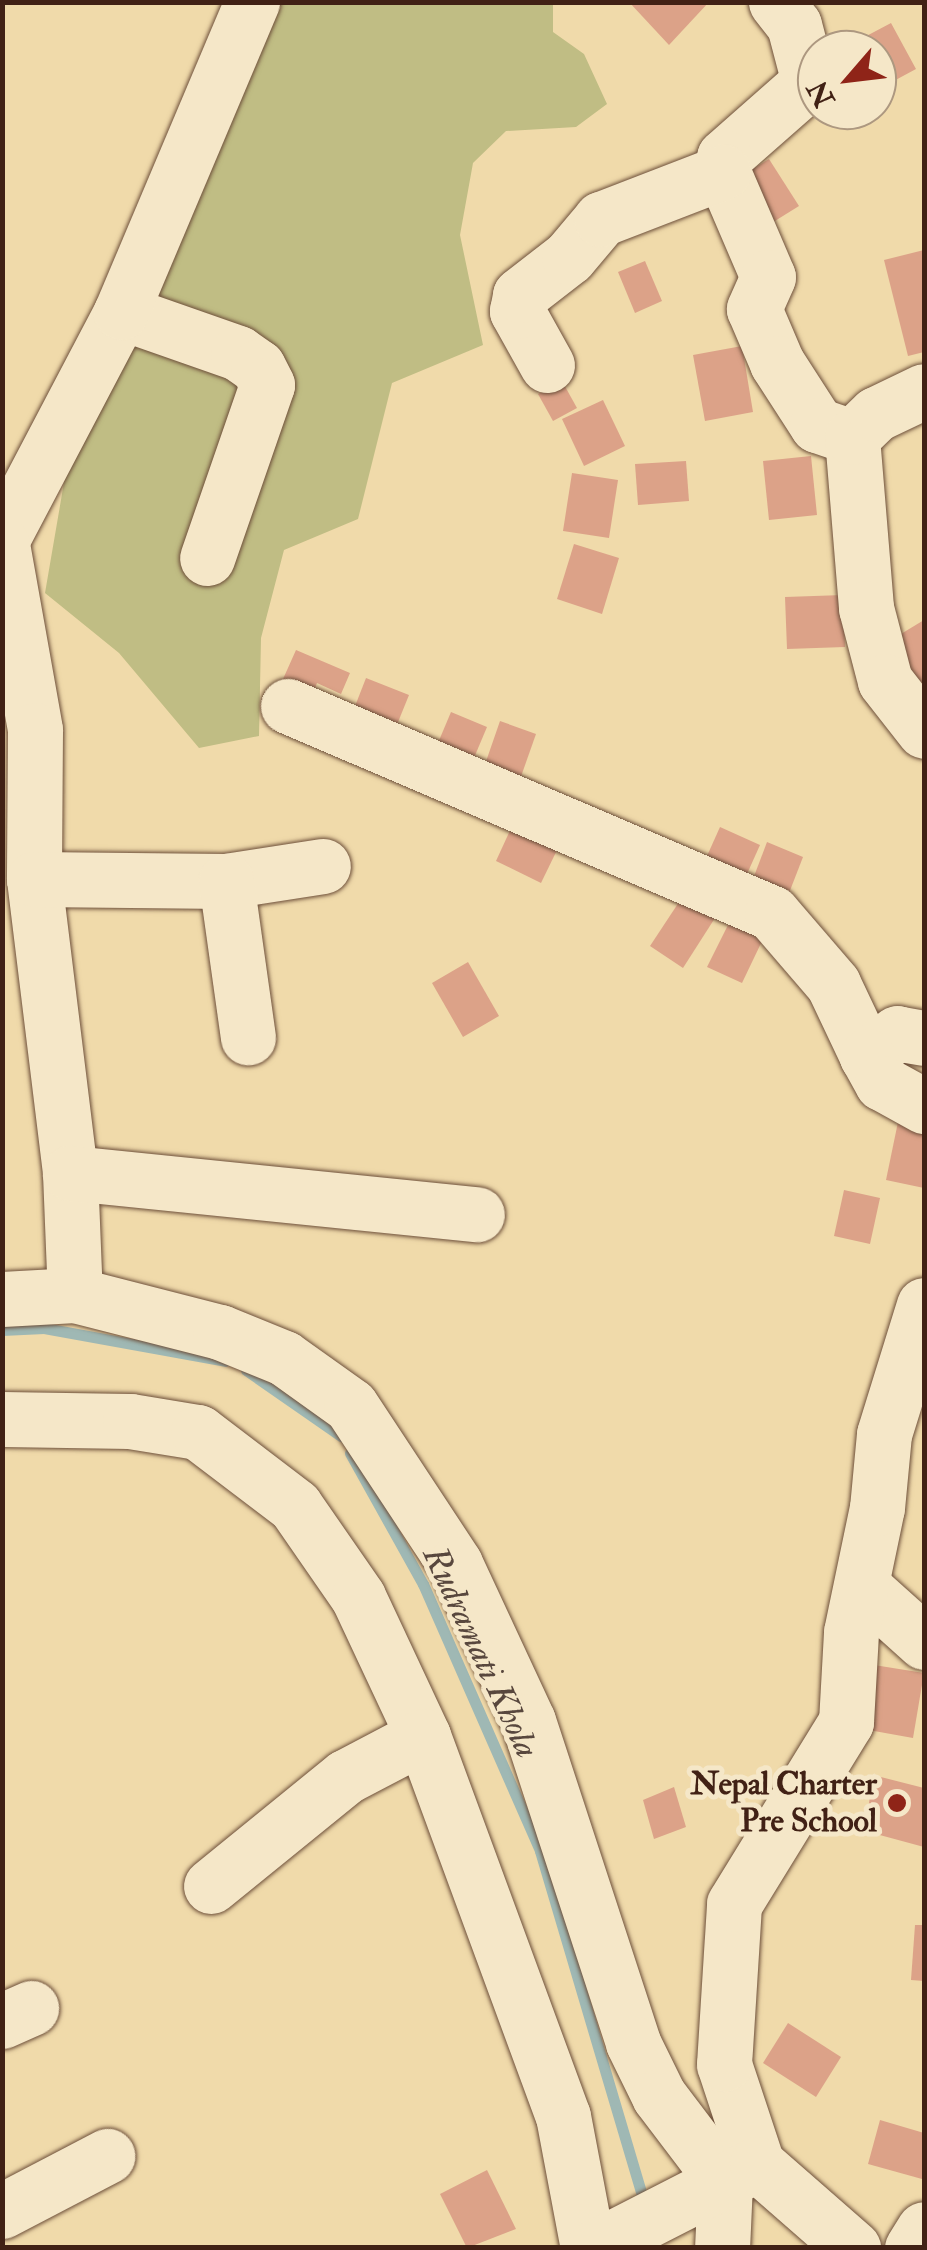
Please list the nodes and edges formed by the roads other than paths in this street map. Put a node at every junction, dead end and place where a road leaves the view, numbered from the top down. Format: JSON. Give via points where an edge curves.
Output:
{"nodes":[{"id":1,"x":252,"y":2,"type":"edge"},
{"id":2,"x":776,"y":2,"type":"edge"},
{"id":3,"x":723,"y":172,"type":"junction"},
{"id":4,"x":121,"y":312,"type":"junction"},
{"id":5,"x":548,"y":365,"type":"dead end"},
{"id":6,"x":924,"y":391,"type":"edge"},
{"id":7,"x":852,"y":437,"type":"junction"},
{"id":8,"x":2,"y":541,"type":"edge"},
{"id":9,"x":206,"y":558,"type":"dead end"},
{"id":10,"x":12,"y":664,"type":"edge"},
{"id":11,"x":288,"y":706,"type":"dead end"},
{"id":12,"x":924,"y":731,"type":"edge"},
{"id":13,"x":323,"y":866,"type":"dead end"},
{"id":14,"x":34,"y":879,"type":"junction"},
{"id":15,"x":226,"y":881,"type":"junction"},
{"id":16,"x":248,"y":1038,"type":"dead end"},
{"id":17,"x":924,"y":1038,"type":"edge"},
{"id":18,"x":867,"y":1056,"type":"junction"},
{"id":19,"x":924,"y":1106,"type":"edge"},
{"id":20,"x":70,"y":1173,"type":"junction"},
{"id":21,"x":477,"y":1214,"type":"dead end"},
{"id":22,"x":75,"y":1295,"type":"junction"},
{"id":23,"x":2,"y":1299,"type":"edge"},
{"id":24,"x":924,"y":1305,"type":"edge"},
{"id":25,"x":2,"y":1418,"type":"edge"},
{"id":26,"x":863,"y":1587,"type":"junction"},
{"id":27,"x":924,"y":1642,"type":"edge"},
{"id":28,"x":424,"y":1736,"type":"junction"},
{"id":29,"x":211,"y":1886,"type":"dead end"},
{"id":30,"x":107,"y":2156,"type":"dead end"},
{"id":31,"x":726,"y":2182,"type":"junction"},
{"id":32,"x":2,"y":2211,"type":"edge"},
{"id":33,"x":924,"y":2229,"type":"edge"},
{"id":34,"x":599,"y":2243,"type":"edge"},
{"id":35,"x":722,"y":2248,"type":"edge"},
{"id":36,"x":853,"y":2248,"type":"edge"},
{"id":37,"x":912,"y":2248,"type":"edge"}],
"edges":[{"from":1,"to":4,"type":"street"},
{"from":2,"to":3,"type":"street","via":[[794,25],[810,82],[724,157]]},
{"from":3,"to":5,"type":"street","via":[[600,219],[569,257],[520,295],[518,312]]},
{"from":3,"to":7,"type":"street","via":[[768,277],[754,309],[777,363],[817,424]]},
{"from":4,"to":8,"type":"street"},
{"from":4,"to":9,"type":"street","via":[[238,354],[258,367],[268,385]]},
{"from":6,"to":7,"type":"street","via":[[876,414]]},
{"from":7,"to":12,"type":"street","via":[[866,608],[885,682]]},
{"from":8,"to":10,"type":"street"},
{"from":10,"to":14,"type":"street","via":[[35,730]]},
{"from":11,"to":18,"type":"street","via":[[772,912],[833,984]]},
{"from":13,"to":15,"type":"street"},
{"from":14,"to":15,"type":"street"},
{"from":14,"to":20,"type":"street"},
{"from":15,"to":16,"type":"street"},
{"from":17,"to":18,"type":"street","via":[[897,1033]]},
{"from":18,"to":19,"type":"street","via":[[882,1083]]},
{"from":20,"to":21,"type":"street"},
{"from":20,"to":22,"type":"street"},
{"from":22,"to":23,"type":"street"},
{"from":22,"to":31,"type":"street","via":[[220,1332],[312,1374],[351,1406],[455,1564],[528,1721],[633,2043],[659,2096]]},
{"from":24,"to":26,"type":"street","via":[[884,1434]]},
{"from":25,"to":28,"type":"street","via":[[130,1421],[198,1432],[295,1506],[358,1597]]},
{"from":26,"to":27,"type":"street"},
{"from":26,"to":31,"type":"street","via":[[851,1632],[846,1722],[734,1904],[724,2064]]},
{"from":28,"to":29,"type":"street","via":[[345,1777]]},
{"from":28,"to":34,"type":"street","via":[[563,2116]]},
{"from":30,"to":32,"type":"street"},
{"from":31,"to":34,"type":"street"},
{"from":31,"to":35,"type":"street"},
{"from":31,"to":36,"type":"street"},
{"from":33,"to":37,"type":"street"}]}
